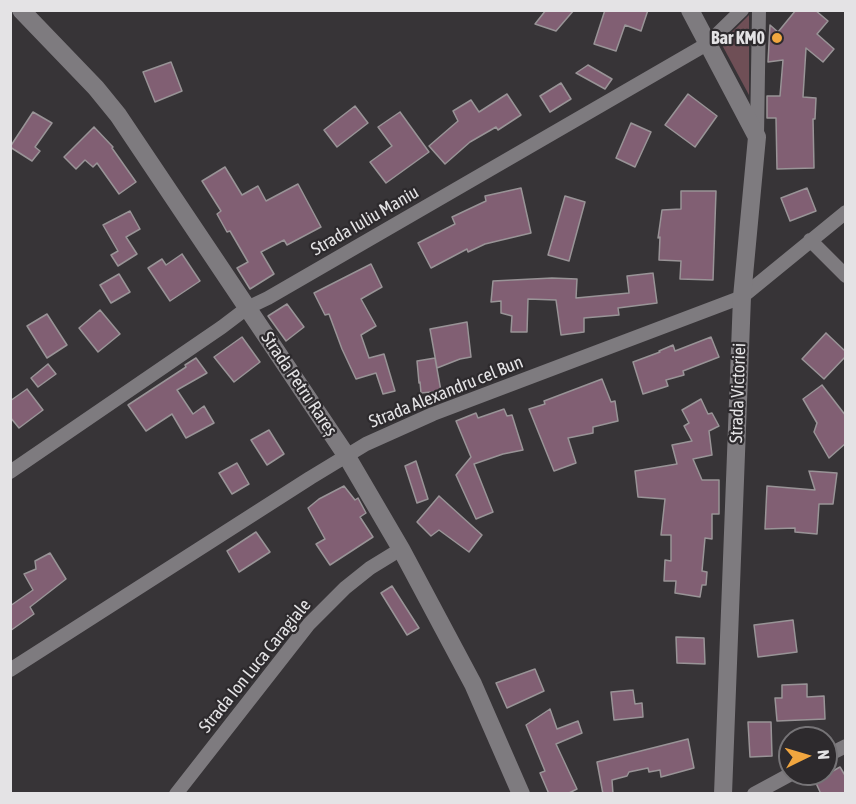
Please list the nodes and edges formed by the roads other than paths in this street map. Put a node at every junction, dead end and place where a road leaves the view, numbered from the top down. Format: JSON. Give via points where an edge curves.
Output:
{"nodes":[{"id":1,"x":21,"y":10,"type":"edge"},
{"id":2,"x":690,"y":10,"type":"edge"},
{"id":3,"x":742,"y":10,"type":"edge"},
{"id":4,"x":759,"y":10,"type":"edge"},
{"id":5,"x":707,"y":44,"type":"junction"},
{"id":6,"x":757,"y":137,"type":"junction"},
{"id":7,"x":846,"y":212,"type":"edge"},
{"id":8,"x":810,"y":240,"type":"junction"},
{"id":9,"x":846,"y":276,"type":"edge"},
{"id":10,"x":742,"y":297,"type":"junction"},
{"id":11,"x":247,"y":308,"type":"junction"},
{"id":12,"x":346,"y":455,"type":"junction"},
{"id":13,"x":10,"y":471,"type":"edge"},
{"id":14,"x":401,"y":549,"type":"junction"},
{"id":15,"x":10,"y":670,"type":"edge"},
{"id":16,"x":778,"y":781,"type":"edge"},
{"id":17,"x":176,"y":794,"type":"edge"},
{"id":18,"x":521,"y":794,"type":"edge"},
{"id":19,"x":723,"y":794,"type":"edge"},
{"id":20,"x":754,"y":794,"type":"edge"}],
"edges":[{"from":1,"to":11,"type":"main road","name":"Strada Petru Rareș","via":[[118,115]]},
{"from":2,"to":5,"type":"main road"},
{"from":3,"to":5,"type":"street","name":"Strada Iuliu Maniu"},
{"from":4,"to":6,"type":"street"},
{"from":5,"to":6,"type":"main road"},
{"from":5,"to":11,"type":"street","name":"Strada Iuliu Maniu"},
{"from":6,"to":10,"type":"main road","name":"Strada Victoriei"},
{"from":7,"to":8,"type":"street","name":"Strada Alexandru cel Bun"},
{"from":8,"to":9,"type":"street"},
{"from":8,"to":10,"type":"street","name":"Strada Alexandru cel Bun"},
{"from":10,"to":12,"type":"street","name":"Strada Alexandru cel Bun","via":[[433,414]]},
{"from":10,"to":19,"type":"main road","name":"Strada Victoriei"},
{"from":11,"to":12,"type":"main road","name":"Strada Petru Rareș"},
{"from":11,"to":13,"type":"street","name":"Strada Iuliu Maniu"},
{"from":12,"to":14,"type":"main road","name":"Strada Petru Rareș"},
{"from":12,"to":15,"type":"street","name":"Strada Alexandru cel Bun"},
{"from":14,"to":17,"type":"street","name":"Strada Ion Luca Caragiale","via":[[345,588],[309,624]]},
{"from":14,"to":18,"type":"main road","name":"Strada Petru Rareș","via":[[473,684]]},
{"from":16,"to":20,"type":"street"}]}
